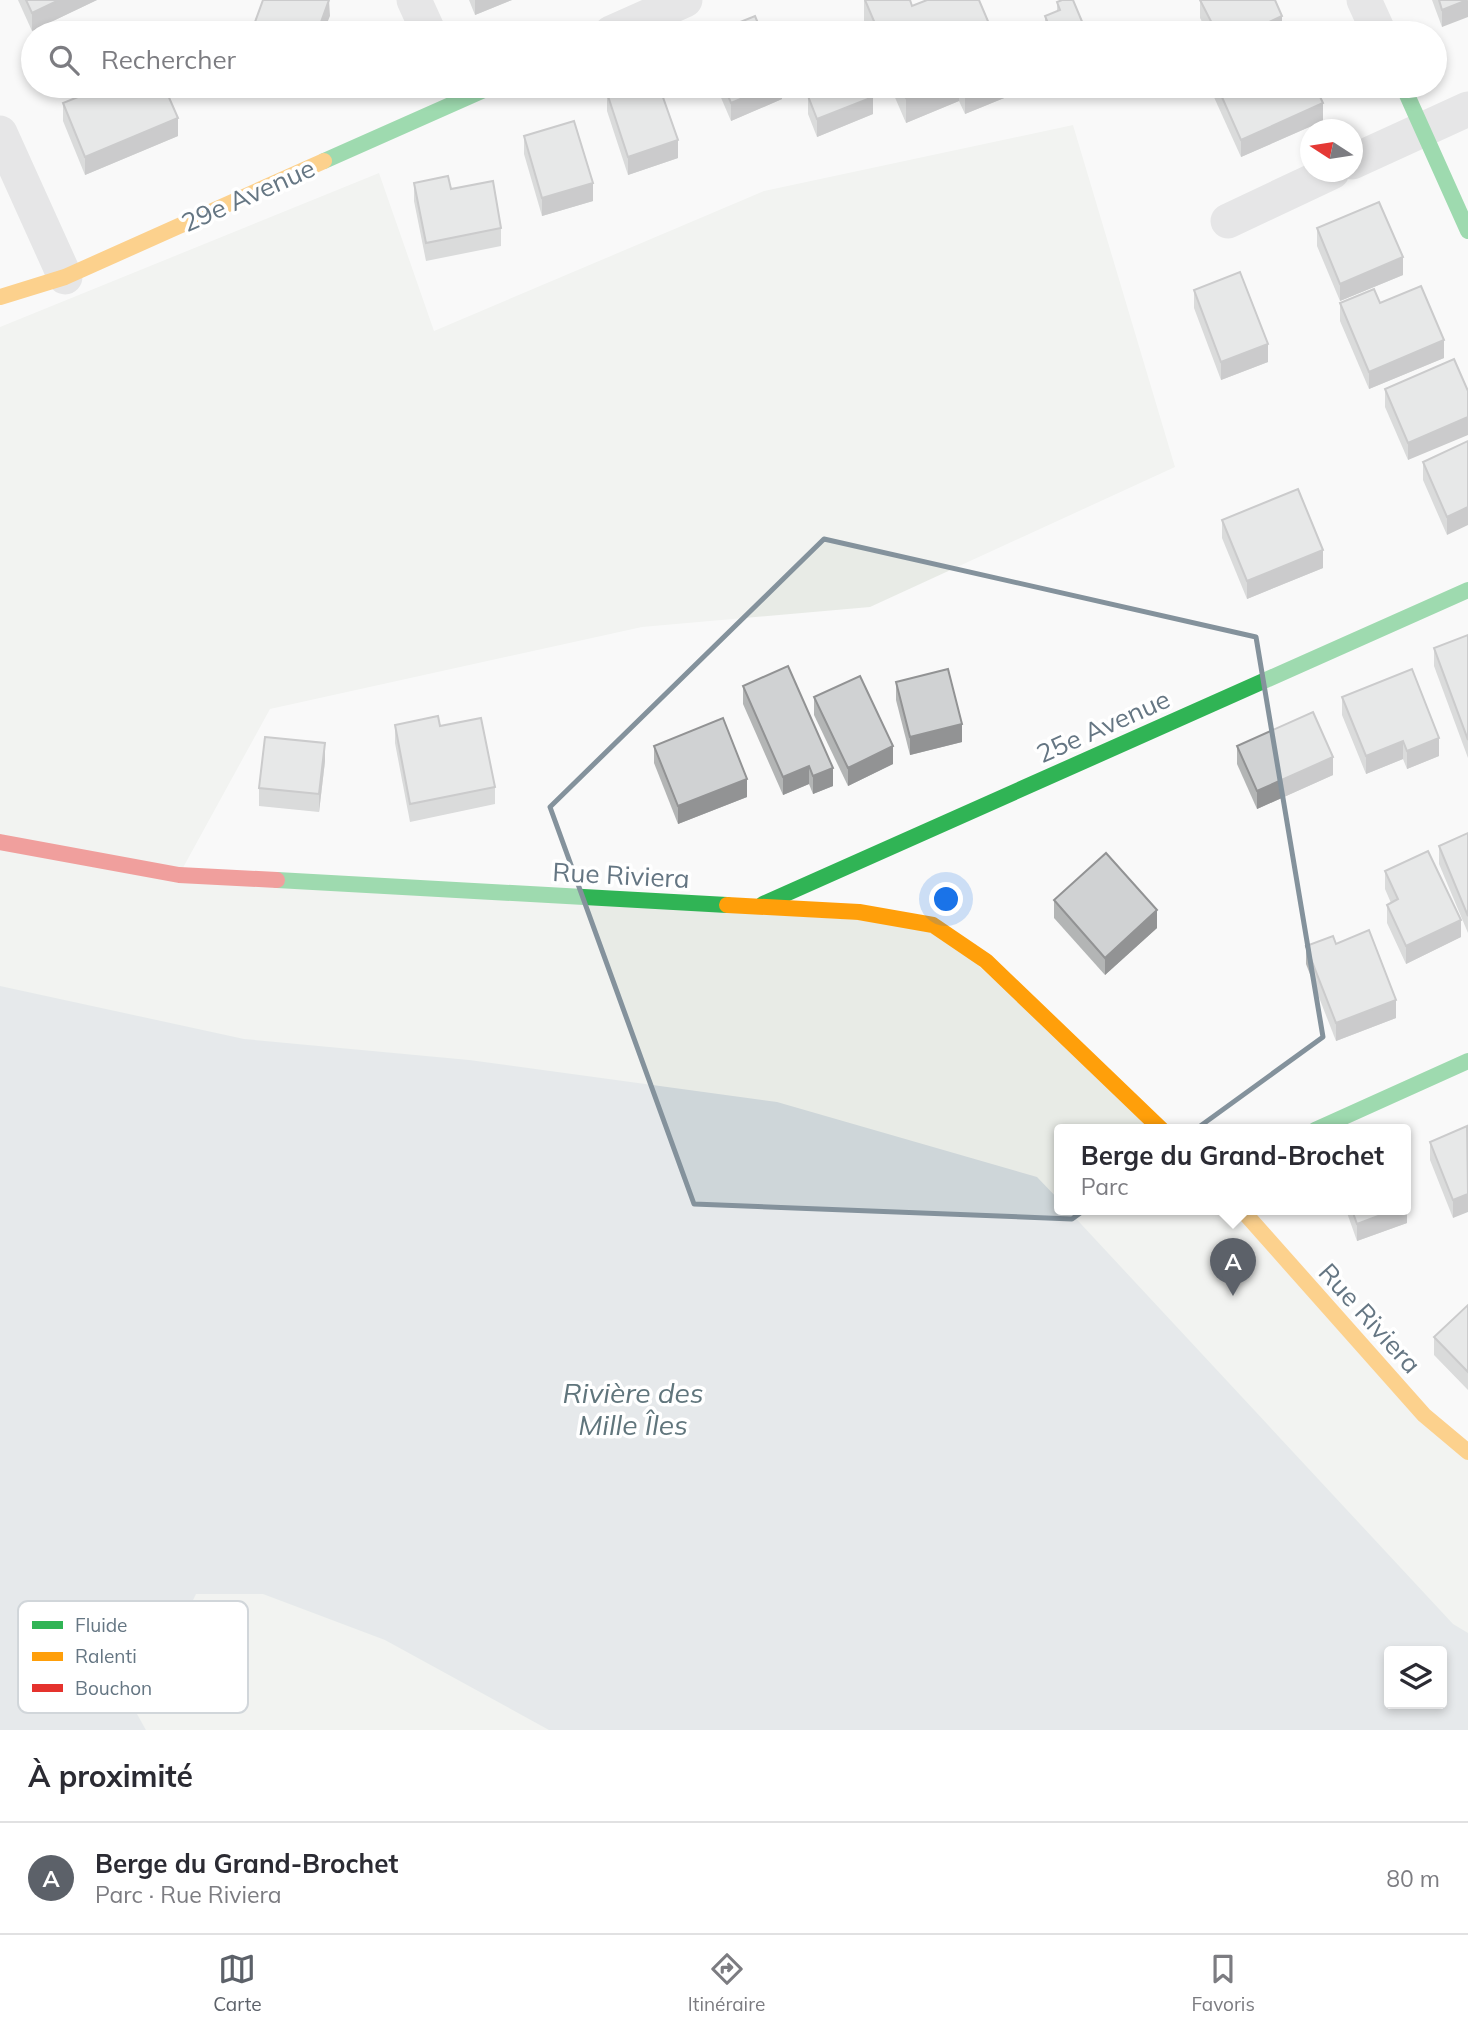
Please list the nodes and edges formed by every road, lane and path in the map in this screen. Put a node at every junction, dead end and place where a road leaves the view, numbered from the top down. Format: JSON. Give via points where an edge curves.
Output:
{"nodes":[{"id":1,"x":414,"y":0,"type":"edge"},
{"id":2,"x":685,"y":0,"type":"edge"},
{"id":3,"x":1364,"y":0,"type":"edge"},
{"id":4,"x":424,"y":21,"type":"edge"},
{"id":5,"x":638,"y":21,"type":"edge"},
{"id":6,"x":1374,"y":21,"type":"edge"},
{"id":7,"x":446,"y":98,"type":"edge"},
{"id":8,"x":1408,"y":98,"type":"edge"},
{"id":9,"x":1468,"y":109,"type":"edge"},
{"id":10,"x":1422,"y":129,"type":"junction"},
{"id":11,"x":0,"y":133,"type":"edge"},
{"id":12,"x":1363,"y":157,"type":"edge"},
{"id":13,"x":1311,"y":182,"type":"edge"},
{"id":14,"x":1227,"y":221,"type":"dead end"},
{"id":15,"x":1468,"y":231,"type":"edge"},
{"id":16,"x":65,"y":277,"type":"junction"},
{"id":17,"x":0,"y":297,"type":"edge"},
{"id":18,"x":1468,"y":590,"type":"edge"},
{"id":19,"x":0,"y":842,"type":"edge"},
{"id":20,"x":757,"y":906,"type":"junction"},
{"id":21,"x":1468,"y":1061,"type":"edge"},
{"id":22,"x":1156,"y":1124,"type":"edge"},
{"id":23,"x":1328,"y":1124,"type":"edge"},
{"id":24,"x":1246,"y":1215,"type":"edge"},
{"id":25,"x":1468,"y":1452,"type":"edge"}],
"edges":[{"from":1,"to":4,"type":"street"},
{"from":2,"to":5,"type":"street"},
{"from":3,"to":6,"type":"street"},
{"from":7,"to":16,"type":"street","name":"29e Avenue"},
{"from":8,"to":10,"type":"street"},
{"from":9,"to":10,"type":"street"},
{"from":10,"to":12,"type":"street"},
{"from":10,"to":15,"type":"street"},
{"from":11,"to":16,"type":"street"},
{"from":13,"to":14,"type":"street"},
{"from":16,"to":17,"type":"street","name":"29e Avenue"},
{"from":18,"to":20,"type":"street","name":"25e Avenue"},
{"from":19,"to":20,"type":"street","name":"Rue Riviera","via":[[179,875]]},
{"from":20,"to":22,"type":"street","name":"Rue Riviera","via":[[859,912],[933,925],[986,961]]},
{"from":21,"to":23,"type":"street"},
{"from":24,"to":25,"type":"street","name":"Rue Riviera","via":[[1423,1415]]}]}
